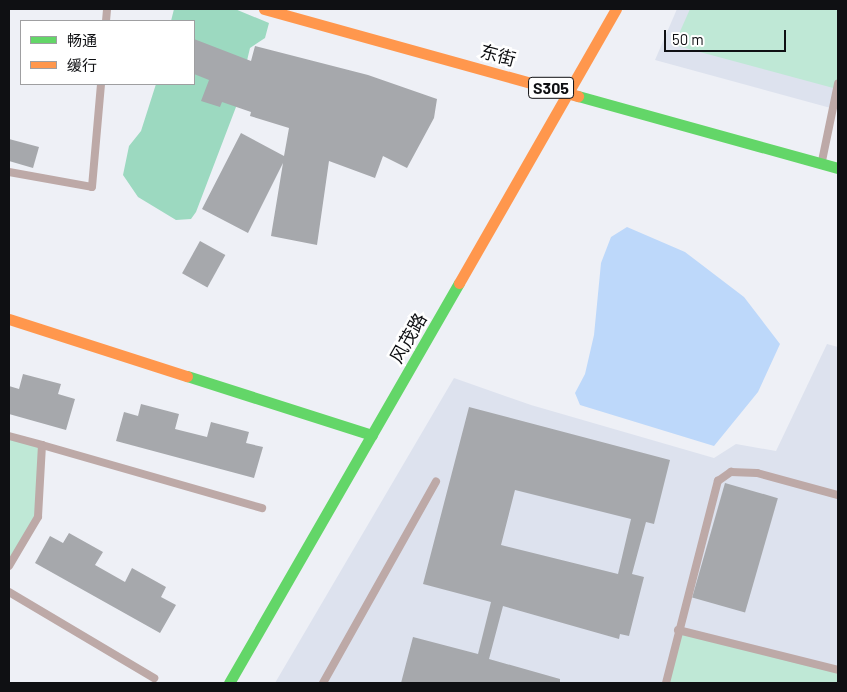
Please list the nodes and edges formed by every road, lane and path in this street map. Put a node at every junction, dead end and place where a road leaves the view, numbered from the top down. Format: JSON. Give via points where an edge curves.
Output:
{"nodes":[{"id":1,"x":264,"y":9,"type":"edge"},
{"id":2,"x":616,"y":9,"type":"edge"},
{"id":3,"x":838,"y":84,"type":"edge"},
{"id":4,"x":101,"y":85,"type":"edge"},
{"id":5,"x":569,"y":93,"type":"junction"},
{"id":6,"x":821,"y":163,"type":"junction"},
{"id":7,"x":838,"y":168,"type":"edge"},
{"id":8,"x":9,"y":172,"type":"edge"},
{"id":9,"x":9,"y":319,"type":"edge"},
{"id":10,"x":372,"y":435,"type":"junction"},
{"id":11,"x":9,"y":436,"type":"edge"},
{"id":12,"x":42,"y":445,"type":"junction"},
{"id":13,"x":436,"y":482,"type":"dead end"},
{"id":14,"x":838,"y":495,"type":"edge"},
{"id":15,"x":262,"y":508,"type":"dead end"},
{"id":16,"x":9,"y":566,"type":"edge"},
{"id":17,"x":9,"y":592,"type":"edge"},
{"id":18,"x":678,"y":630,"type":"junction"},
{"id":19,"x":838,"y":670,"type":"edge"},
{"id":20,"x":154,"y":678,"type":"dead end"},
{"id":21,"x":229,"y":683,"type":"edge"},
{"id":22,"x":323,"y":683,"type":"edge"},
{"id":23,"x":666,"y":683,"type":"edge"}],
"edges":[{"from":1,"to":5,"type":"street","name":"东街","number":"S305"},
{"from":2,"to":5,"type":"street","name":"风茂路"},
{"from":3,"to":6,"type":"lane"},
{"from":4,"to":8,"type":"lane","via":[[92,187]]},
{"from":5,"to":6,"type":"street","name":"东街","number":"S305"},
{"from":5,"to":10,"type":"street","name":"风茂路"},
{"from":6,"to":7,"type":"street","name":"东街","number":"S305"},
{"from":9,"to":10,"type":"street"},
{"from":10,"to":21,"type":"street","name":"风茂路"},
{"from":11,"to":12,"type":"lane"},
{"from":12,"to":15,"type":"lane"},
{"from":12,"to":16,"type":"lane","via":[[38,517]]},
{"from":13,"to":22,"type":"lane"},
{"from":14,"to":18,"type":"lane","via":[[757,474],[732,472],[718,481]]},
{"from":17,"to":20,"type":"lane"},
{"from":18,"to":19,"type":"lane"},
{"from":18,"to":23,"type":"lane"}]}
